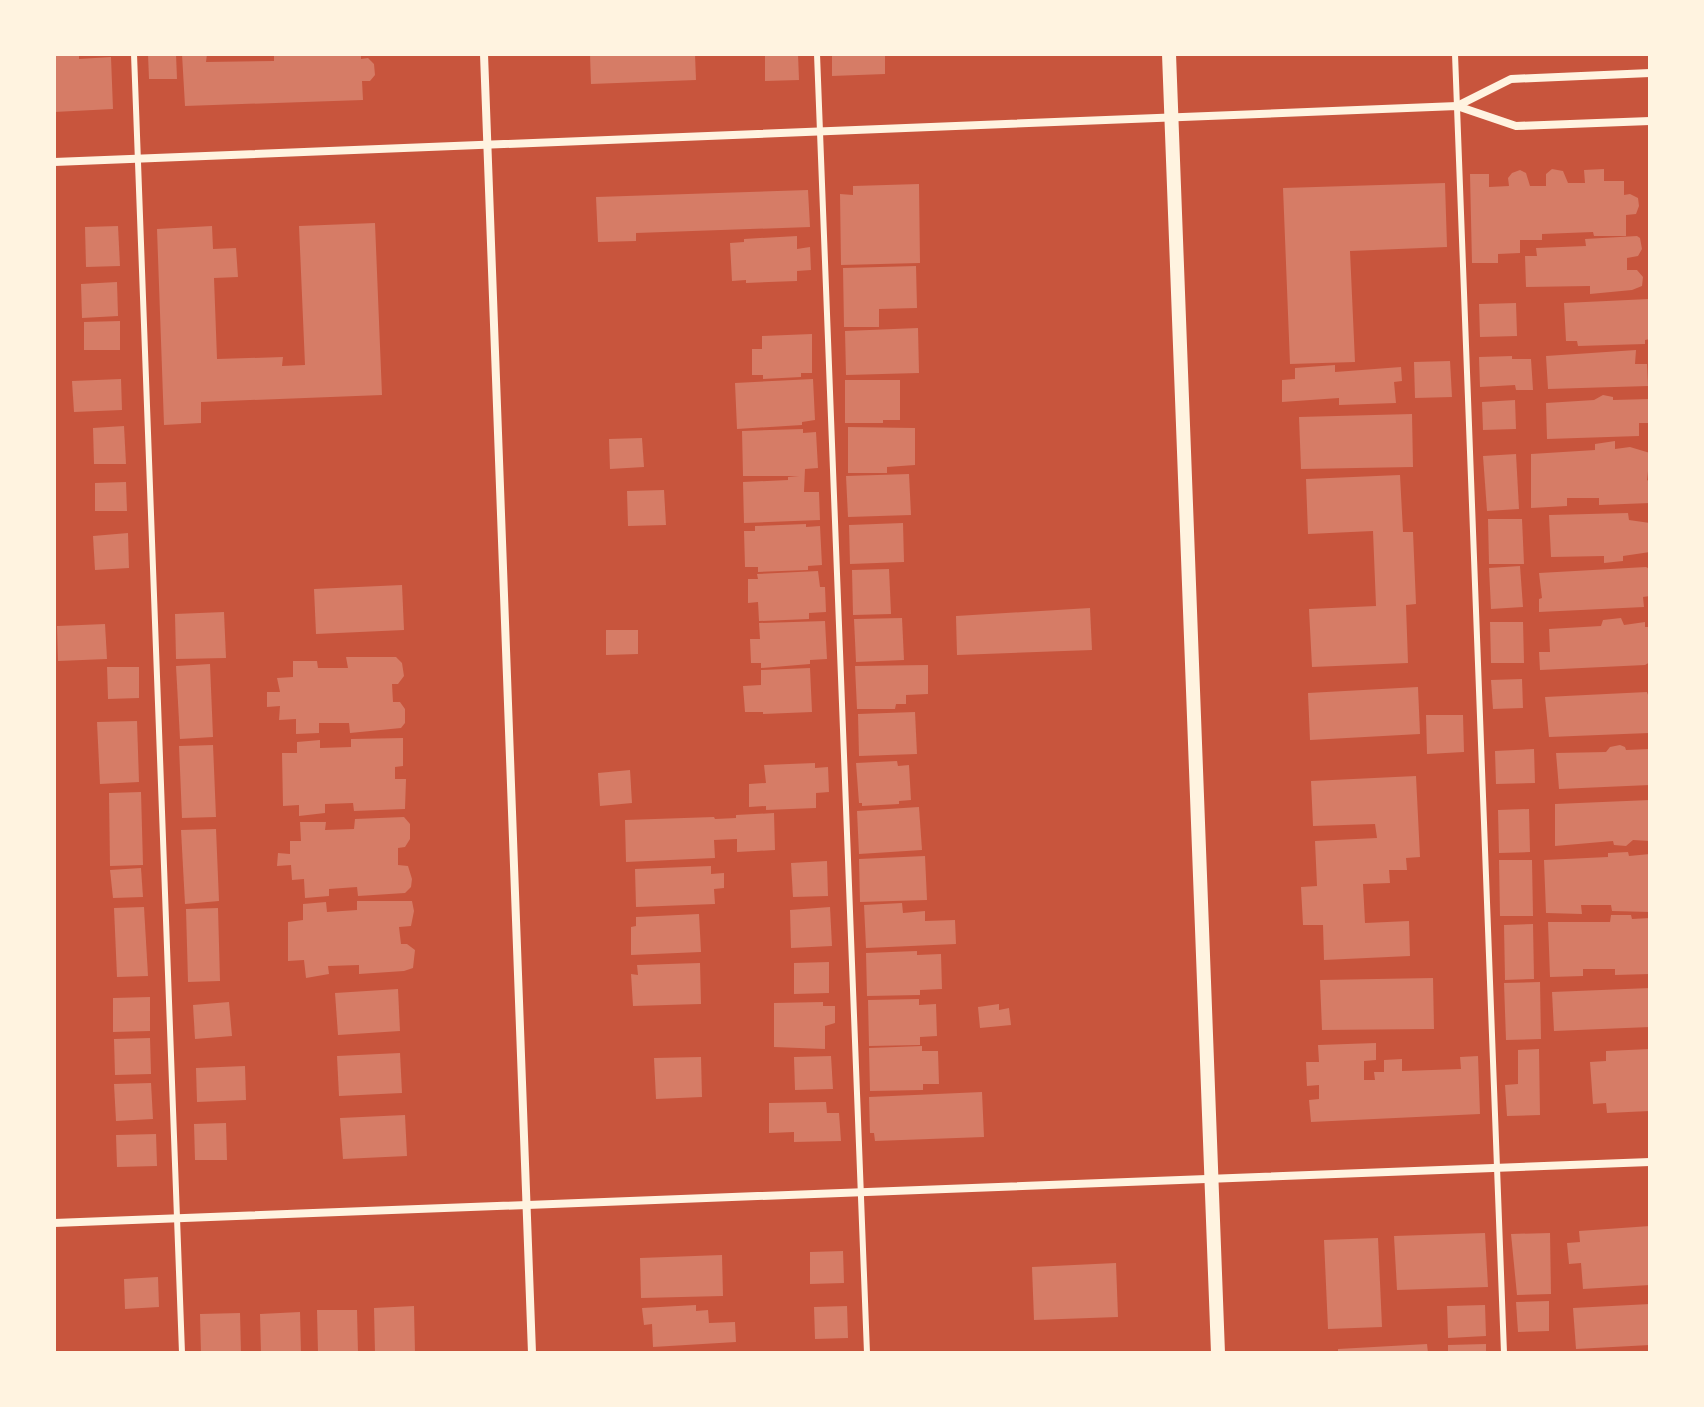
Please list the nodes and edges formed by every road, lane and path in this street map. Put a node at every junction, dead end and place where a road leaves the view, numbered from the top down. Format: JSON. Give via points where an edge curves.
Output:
{"nodes":[{"id":1,"x":134,"y":54,"type":"edge"},
{"id":2,"x":484,"y":54,"type":"edge"},
{"id":3,"x":817,"y":54,"type":"edge"},
{"id":4,"x":1169,"y":54,"type":"edge"},
{"id":5,"x":1455,"y":54,"type":"edge"},
{"id":6,"x":1650,"y":73,"type":"edge"},
{"id":7,"x":1457,"y":106,"type":"junction"},
{"id":8,"x":1172,"y":117,"type":"junction"},
{"id":9,"x":1650,"y":121,"type":"edge"},
{"id":10,"x":820,"y":131,"type":"junction"},
{"id":11,"x":488,"y":145,"type":"junction"},
{"id":12,"x":138,"y":158,"type":"junction"},
{"id":13,"x":54,"y":162,"type":"edge"},
{"id":14,"x":1650,"y":1162,"type":"edge"},
{"id":15,"x":1496,"y":1168,"type":"junction"},
{"id":16,"x":1210,"y":1179,"type":"junction"},
{"id":17,"x":861,"y":1192,"type":"junction"},
{"id":18,"x":526,"y":1205,"type":"junction"},
{"id":19,"x":177,"y":1219,"type":"junction"},
{"id":20,"x":54,"y":1223,"type":"edge"},
{"id":21,"x":182,"y":1353,"type":"edge"},
{"id":22,"x":532,"y":1353,"type":"edge"},
{"id":23,"x":867,"y":1353,"type":"edge"},
{"id":24,"x":1218,"y":1353,"type":"edge"},
{"id":25,"x":1504,"y":1353,"type":"edge"}],
"edges":[{"from":1,"to":12,"type":"lane"},
{"from":2,"to":11,"type":"street"},
{"from":3,"to":10,"type":"lane"},
{"from":4,"to":8,"type":"street"},
{"from":5,"to":7,"type":"lane"},
{"from":6,"to":7,"type":"street","via":[[1511,79]]},
{"from":7,"to":8,"type":"street"},
{"from":7,"to":9,"type":"street","via":[[1516,126]]},
{"from":7,"to":15,"type":"lane"},
{"from":8,"to":10,"type":"street"},
{"from":8,"to":16,"type":"street"},
{"from":10,"to":11,"type":"street"},
{"from":10,"to":17,"type":"lane"},
{"from":11,"to":12,"type":"street"},
{"from":11,"to":18,"type":"street"},
{"from":12,"to":13,"type":"street"},
{"from":12,"to":19,"type":"lane"},
{"from":14,"to":15,"type":"street"},
{"from":15,"to":16,"type":"street"},
{"from":15,"to":25,"type":"lane"},
{"from":16,"to":17,"type":"street"},
{"from":16,"to":24,"type":"street"},
{"from":17,"to":18,"type":"street"},
{"from":17,"to":23,"type":"lane"},
{"from":18,"to":19,"type":"street"},
{"from":18,"to":22,"type":"street"},
{"from":19,"to":20,"type":"street"},
{"from":19,"to":21,"type":"lane"}]}
